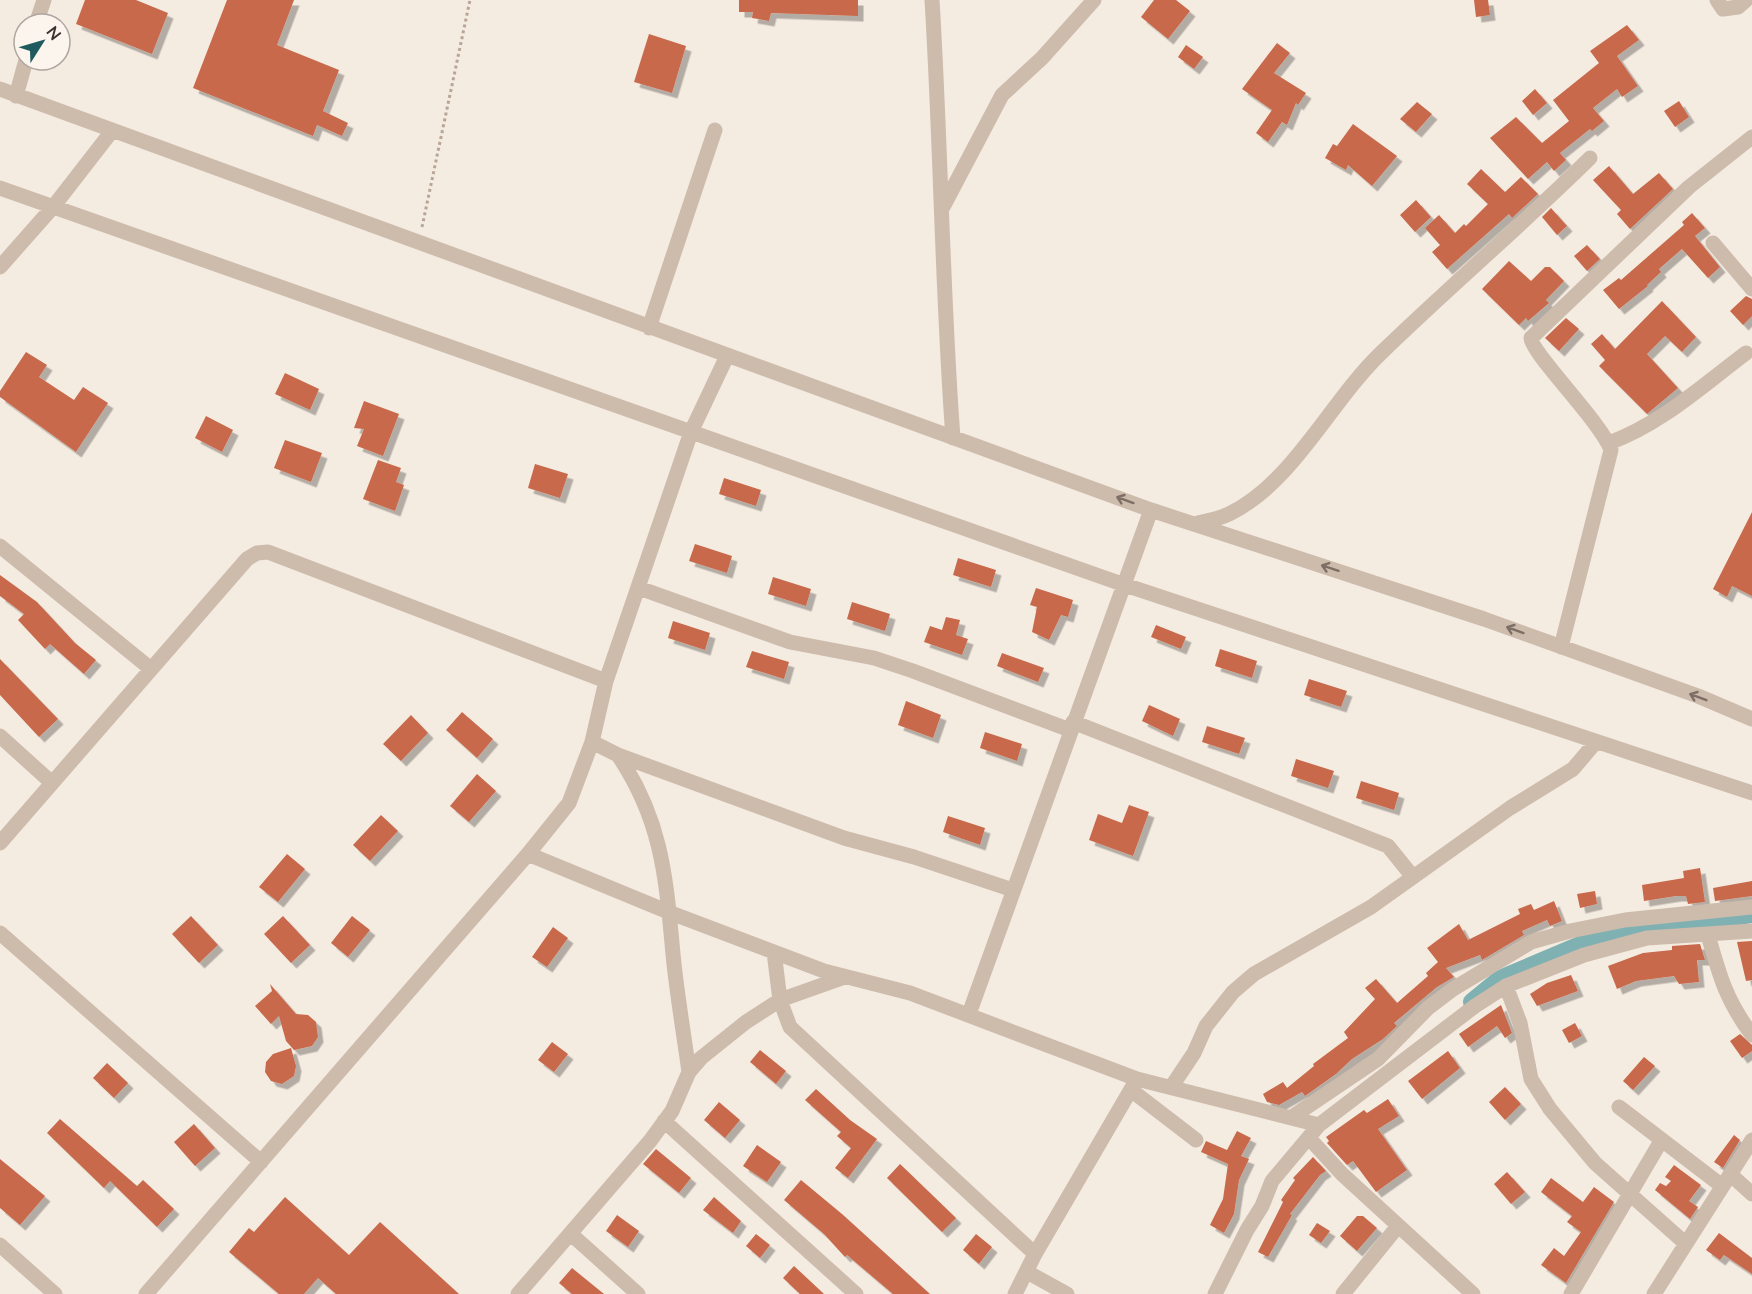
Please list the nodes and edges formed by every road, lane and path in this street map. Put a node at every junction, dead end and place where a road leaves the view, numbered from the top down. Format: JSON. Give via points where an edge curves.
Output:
{"nodes":[{"id":1,"x":470,"y":0,"type":"edge"},
{"id":2,"x":932,"y":0,"type":"edge"},
{"id":3,"x":1094,"y":0,"type":"edge"},
{"id":4,"x":1717,"y":0,"type":"edge"},
{"id":5,"x":1746,"y":0,"type":"edge"},
{"id":6,"x":23,"y":72,"type":"edge"},
{"id":7,"x":0,"y":89,"type":"edge"},
{"id":8,"x":16,"y":96,"type":"junction"},
{"id":9,"x":715,"y":130,"type":"dead end"},
{"id":10,"x":112,"y":131,"type":"junction"},
{"id":11,"x":1752,"y":137,"type":"edge"},
{"id":12,"x":1590,"y":158,"type":"dead end"},
{"id":13,"x":0,"y":188,"type":"edge"},
{"id":14,"x":53,"y":207,"type":"junction"},
{"id":15,"x":942,"y":209,"type":"junction"},
{"id":16,"x":1713,"y":243,"type":"dead end"},
{"id":17,"x":419,"y":244,"type":"junction"},
{"id":18,"x":0,"y":267,"type":"edge"},
{"id":19,"x":1752,"y":290,"type":"edge"},
{"id":20,"x":649,"y":328,"type":"junction"},
{"id":21,"x":1746,"y":352,"type":"dead end"},
{"id":22,"x":727,"y":356,"type":"junction"},
{"id":23,"x":691,"y":432,"type":"junction"},
{"id":24,"x":953,"y":438,"type":"junction"},
{"id":25,"x":1609,"y":443,"type":"junction"},
{"id":26,"x":1151,"y":510,"type":"junction"},
{"id":27,"x":1194,"y":524,"type":"junction"},
{"id":28,"x":0,"y":546,"type":"edge"},
{"id":29,"x":1122,"y":584,"type":"junction"},
{"id":30,"x":639,"y":588,"type":"junction"},
{"id":31,"x":1561,"y":647,"type":"junction"},
{"id":32,"x":151,"y":669,"type":"junction"},
{"id":33,"x":606,"y":681,"type":"junction"},
{"id":34,"x":1752,"y":719,"type":"edge"},
{"id":35,"x":1071,"y":726,"type":"junction"},
{"id":36,"x":0,"y":736,"type":"edge"},
{"id":37,"x":592,"y":742,"type":"junction"},
{"id":38,"x":1595,"y":743,"type":"junction"},
{"id":39,"x":618,"y":755,"type":"junction"},
{"id":40,"x":52,"y":783,"type":"junction"},
{"id":41,"x":1752,"y":793,"type":"edge"},
{"id":42,"x":0,"y":843,"type":"edge"},
{"id":43,"x":528,"y":854,"type":"junction"},
{"id":44,"x":1413,"y":877,"type":"junction"},
{"id":45,"x":1013,"y":890,"type":"junction"},
{"id":46,"x":1752,"y":907,"type":"edge"},
{"id":47,"x":671,"y":913,"type":"junction"},
{"id":48,"x":1752,"y":931,"type":"edge"},
{"id":49,"x":0,"y":933,"type":"edge"},
{"id":50,"x":1708,"y":935,"type":"junction"},
{"id":51,"x":774,"y":952,"type":"junction"},
{"id":52,"x":842,"y":978,"type":"junction"},
{"id":53,"x":1506,"y":986,"type":"junction"},
{"id":54,"x":780,"y":1000,"type":"junction"},
{"id":55,"x":1438,"y":1000,"type":"junction"},
{"id":56,"x":1465,"y":1007,"type":"junction"},
{"id":57,"x":969,"y":1014,"type":"junction"},
{"id":58,"x":1752,"y":1035,"type":"edge"},
{"id":59,"x":689,"y":1072,"type":"junction"},
{"id":60,"x":1134,"y":1085,"type":"junction"},
{"id":61,"x":1172,"y":1086,"type":"junction"},
{"id":62,"x":1619,"y":1107,"type":"dead end"},
{"id":63,"x":1295,"y":1118,"type":"junction"},
{"id":64,"x":664,"y":1121,"type":"junction"},
{"id":65,"x":1319,"y":1125,"type":"junction"},
{"id":66,"x":1309,"y":1138,"type":"junction"},
{"id":67,"x":1196,"y":1140,"type":"dead end"},
{"id":68,"x":1752,"y":1140,"type":"edge"},
{"id":69,"x":1661,"y":1141,"type":"junction"},
{"id":70,"x":261,"y":1162,"type":"junction"},
{"id":71,"x":1726,"y":1180,"type":"junction"},
{"id":72,"x":1752,"y":1194,"type":"edge"},
{"id":73,"x":1629,"y":1196,"type":"junction"},
{"id":74,"x":1398,"y":1226,"type":"junction"},
{"id":75,"x":572,"y":1234,"type":"junction"},
{"id":76,"x":1685,"y":1243,"type":"junction"},
{"id":77,"x":0,"y":1245,"type":"edge"},
{"id":78,"x":1035,"y":1254,"type":"junction"},
{"id":79,"x":1027,"y":1272,"type":"junction"},
{"id":80,"x":55,"y":1294,"type":"edge"},
{"id":81,"x":146,"y":1294,"type":"edge"},
{"id":82,"x":518,"y":1294,"type":"edge"},
{"id":83,"x":638,"y":1294,"type":"edge"},
{"id":84,"x":856,"y":1294,"type":"edge"},
{"id":85,"x":1015,"y":1294,"type":"edge"},
{"id":86,"x":1067,"y":1294,"type":"edge"},
{"id":87,"x":1215,"y":1294,"type":"edge"},
{"id":88,"x":1343,"y":1294,"type":"edge"},
{"id":89,"x":1473,"y":1294,"type":"edge"},
{"id":90,"x":1571,"y":1294,"type":"edge"},
{"id":91,"x":1654,"y":1294,"type":"edge"}],
"edges":[{"from":1,"to":17,"type":"path"},
{"from":2,"to":15,"type":"street"},
{"from":3,"to":15,"type":"street","via":[[1002,95]]},
{"from":4,"to":5,"type":"street","via":[[1723,9]]},
{"from":6,"to":8,"type":"street"},
{"from":7,"to":8,"type":"street"},
{"from":8,"to":10,"type":"street"},
{"from":9,"to":20,"type":"street"},
{"from":10,"to":14,"type":"street"},
{"from":10,"to":17,"type":"street"},
{"from":11,"to":25,"type":"street","via":[[1689,187],[1531,338],[1533,348]]},
{"from":12,"to":27,"type":"street","via":[[1379,355],[1266,489],[1228,514]]},
{"from":13,"to":14,"type":"street"},
{"from":14,"to":18,"type":"street"},
{"from":14,"to":23,"type":"street"},
{"from":15,"to":24,"type":"street","via":[[943,306]]},
{"from":16,"to":19,"type":"street"},
{"from":17,"to":20,"type":"street"},
{"from":20,"to":22,"type":"street"},
{"from":21,"to":25,"type":"street","via":[[1661,418]]},
{"from":22,"to":23,"type":"street"},
{"from":22,"to":24,"type":"street"},
{"from":23,"to":29,"type":"street"},
{"from":23,"to":30,"type":"street"},
{"from":26,"to":24,"type":"street","one_way":true},
{"from":25,"to":31,"type":"street","via":[[1611,450]]},
{"from":26,"to":27,"type":"street"},
{"from":26,"to":29,"type":"street"},
{"from":31,"to":27,"type":"street","one_way":true},
{"from":28,"to":32,"type":"street"},
{"from":29,"to":35,"type":"street"},
{"from":29,"to":38,"type":"street"},
{"from":30,"to":33,"type":"street"},
{"from":30,"to":35,"type":"street","via":[[790,642],[874,658]]},
{"from":34,"to":31,"type":"street","one_way":true},
{"from":32,"to":33,"type":"street","via":[[247,559],[268,552]]},
{"from":32,"to":40,"type":"street"},
{"from":33,"to":37,"type":"street"},
{"from":35,"to":44,"type":"street","via":[[1388,846]]},
{"from":35,"to":45,"type":"street"},
{"from":36,"to":40,"type":"street"},
{"from":37,"to":39,"type":"street"},
{"from":37,"to":43,"type":"street","via":[[569,803]]},
{"from":38,"to":41,"type":"street"},
{"from":38,"to":44,"type":"street","via":[[1573,769],[1509,808]]},
{"from":39,"to":45,"type":"street","via":[[844,838]]},
{"from":39,"to":47,"type":"street","via":[[652,818]]},
{"from":40,"to":42,"type":"street"},
{"from":43,"to":47,"type":"street"},
{"from":43,"to":70,"type":"street"},
{"from":44,"to":61,"type":"street","via":[[1371,907],[1254,974],[1233,992],[1206,1026]]},
{"from":45,"to":57,"type":"street"},
{"from":46,"to":55,"type":"street","via":[[1625,920],[1531,942]]},
{"from":47,"to":51,"type":"street"},
{"from":47,"to":59,"type":"street"},
{"from":48,"to":50,"type":"street"},
{"from":49,"to":70,"type":"street"},
{"from":50,"to":53,"type":"street","via":[[1647,938],[1584,954]]},
{"from":50,"to":58,"type":"street","via":[[1724,993]]},
{"from":51,"to":52,"type":"street"},
{"from":51,"to":54,"type":"street"},
{"from":52,"to":54,"type":"street"},
{"from":52,"to":57,"type":"street","via":[[910,993]]},
{"from":53,"to":56,"type":"street"},
{"from":53,"to":73,"type":"street","via":[[1520,1023],[1531,1079],[1571,1136]]},
{"from":54,"to":59,"type":"street","via":[[720,1041]]},
{"from":54,"to":78,"type":"street","via":[[790,1027],[798,1036]]},
{"from":55,"to":56,"type":"street"},
{"from":55,"to":63,"type":"street","via":[[1378,1059]]},
{"from":56,"to":65,"type":"street"},
{"from":57,"to":60,"type":"street"},
{"from":59,"to":64,"type":"street"},
{"from":60,"to":61,"type":"street"},
{"from":60,"to":67,"type":"street"},
{"from":60,"to":78,"type":"street"},
{"from":61,"to":63,"type":"street"},
{"from":62,"to":69,"type":"street"},
{"from":63,"to":65,"type":"street"},
{"from":64,"to":75,"type":"street"},
{"from":64,"to":84,"type":"street"},
{"from":65,"to":66,"type":"street"},
{"from":66,"to":74,"type":"street"},
{"from":66,"to":87,"type":"street","via":[[1272,1181]]},
{"from":68,"to":71,"type":"street"},
{"from":69,"to":71,"type":"street"},
{"from":69,"to":73,"type":"street"},
{"from":70,"to":81,"type":"street"},
{"from":71,"to":72,"type":"street"},
{"from":71,"to":76,"type":"street"},
{"from":73,"to":76,"type":"street"},
{"from":73,"to":90,"type":"street"},
{"from":74,"to":88,"type":"street"},
{"from":74,"to":89,"type":"street"},
{"from":75,"to":82,"type":"street"},
{"from":75,"to":83,"type":"street"},
{"from":76,"to":91,"type":"street"},
{"from":77,"to":80,"type":"street"},
{"from":78,"to":79,"type":"street"},
{"from":79,"to":85,"type":"street"},
{"from":79,"to":86,"type":"street"}]}
